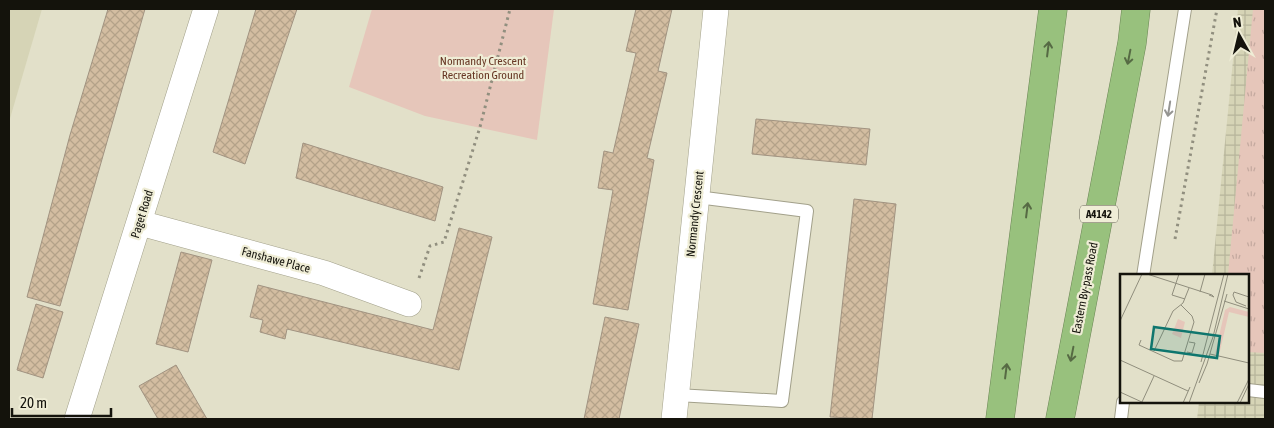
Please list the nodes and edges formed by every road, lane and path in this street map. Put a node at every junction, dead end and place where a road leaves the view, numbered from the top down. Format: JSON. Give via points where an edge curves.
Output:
{"nodes":[{"id":1,"x":206,"y":9,"type":"edge"},
{"id":2,"x":510,"y":9,"type":"edge"},
{"id":3,"x":716,"y":9,"type":"edge"},
{"id":4,"x":1053,"y":9,"type":"edge"},
{"id":5,"x":1136,"y":9,"type":"edge"},
{"id":6,"x":1184,"y":9,"type":"edge"},
{"id":7,"x":1217,"y":9,"type":"edge"},
{"id":8,"x":697,"y":198,"type":"junction"},
{"id":9,"x":140,"y":223,"type":"junction"},
{"id":10,"x":1174,"y":247,"type":"dead end"},
{"id":11,"x":1143,"y":274,"type":"edge"},
{"id":12,"x":409,"y":304,"type":"joint"},
{"id":13,"x":1249,"y":390,"type":"edge"},
{"id":14,"x":1265,"y":392,"type":"edge"},
{"id":15,"x":677,"y":395,"type":"junction"},
{"id":16,"x":1124,"y":403,"type":"edge"},
{"id":17,"x":77,"y":419,"type":"edge"},
{"id":18,"x":674,"y":419,"type":"edge"},
{"id":19,"x":1000,"y":419,"type":"edge"},
{"id":20,"x":1060,"y":419,"type":"edge"},
{"id":21,"x":1121,"y":419,"type":"edge"}],
"edges":[{"from":1,"to":9,"type":"street","name":"Paget Road"},
{"from":2,"to":12,"type":"path","via":[[480,127],[444,242],[430,246]]},
{"from":3,"to":8,"type":"street","name":"Normandy Crescent"},
{"from":19,"to":4,"type":"highway","one_way":true},
{"from":5,"to":20,"type":"highway","name":"Eastern By-pass Road","number":"A4142","one_way":true},
{"from":6,"to":11,"type":"lane","one_way":true},
{"from":7,"to":10,"type":"path"},
{"from":8,"to":15,"type":"street","name":"Normandy Crescent"},
{"from":8,"to":15,"type":"lane","via":[[807,211],[782,401]]},
{"from":9,"to":12,"type":"street","name":"Fanshawe Place","via":[[324,273]]},
{"from":9,"to":17,"type":"street","name":"Paget Road"},
{"from":13,"to":14,"type":"lane"},
{"from":15,"to":18,"type":"street","name":"Normandy Crescent"},
{"from":16,"to":21,"type":"lane"}]}
